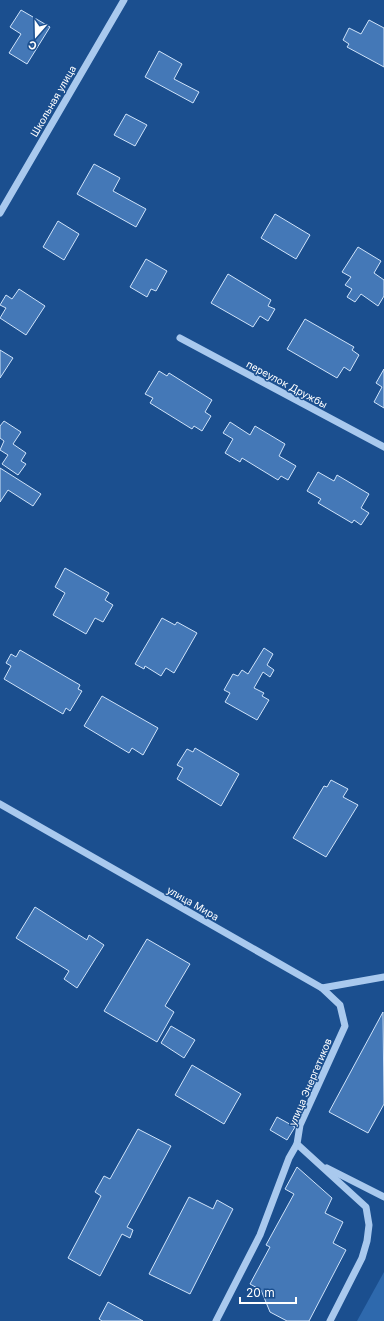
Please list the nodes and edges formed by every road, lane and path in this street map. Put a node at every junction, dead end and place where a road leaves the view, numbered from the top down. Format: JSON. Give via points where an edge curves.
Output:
{"nodes":[{"id":1,"x":124,"y":0,"type":"edge"},
{"id":2,"x":0,"y":213,"type":"edge"},
{"id":3,"x":180,"y":338,"type":"dead end"},
{"id":4,"x":384,"y":447,"type":"edge"},
{"id":5,"x":0,"y":804,"type":"edge"},
{"id":6,"x":384,"y":977,"type":"edge"},
{"id":7,"x":322,"y":988,"type":"junction"},
{"id":8,"x":297,"y":1144,"type":"junction"},
{"id":9,"x":318,"y":1163,"type":"junction"},
{"id":10,"x":384,"y":1197,"type":"edge"},
{"id":11,"x":216,"y":1321,"type":"edge"},
{"id":12,"x":330,"y":1321,"type":"edge"}],
"edges":[{"from":1,"to":2,"type":"street","name":"Школьная улица"},
{"from":3,"to":4,"type":"street","name":"переулок Дружбы"},
{"from":5,"to":7,"type":"street","name":"улица Мира"},
{"from":6,"to":7,"type":"street"},
{"from":7,"to":8,"type":"street","name":"улица Энергетиков","via":[[340,1005],[345,1026],[300,1125]]},
{"from":8,"to":9,"type":"street"},
{"from":8,"to":11,"type":"street","name":"улица Энергетиков","via":[[289,1158],[260,1235]]},
{"from":9,"to":10,"type":"street"},
{"from":9,"to":12,"type":"street","via":[[366,1207],[369,1225],[362,1258]]}]}
